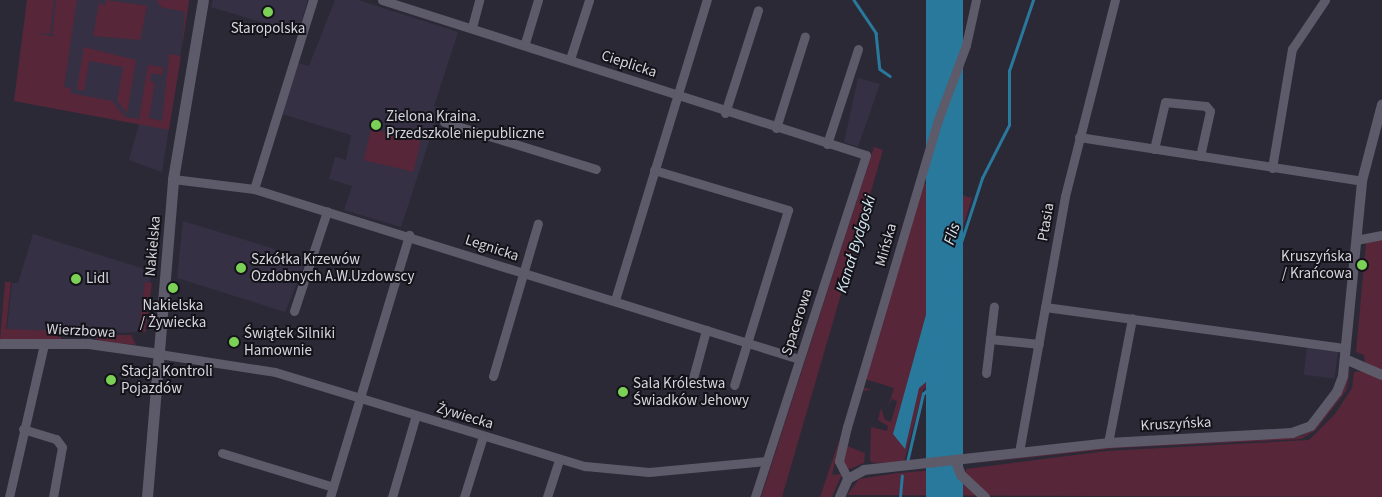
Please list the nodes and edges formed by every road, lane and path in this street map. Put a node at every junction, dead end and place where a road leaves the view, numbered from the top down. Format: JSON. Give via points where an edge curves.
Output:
{"nodes":[{"id":1,"x":203,"y":0,"type":"edge"},
{"id":2,"x":313,"y":0,"type":"edge"},
{"id":3,"x":382,"y":0,"type":"edge"},
{"id":4,"x":479,"y":0,"type":"edge"},
{"id":5,"x":538,"y":0,"type":"edge"},
{"id":6,"x":589,"y":0,"type":"edge"},
{"id":7,"x":707,"y":0,"type":"edge"},
{"id":8,"x":976,"y":0,"type":"edge"},
{"id":9,"x":1115,"y":0,"type":"edge"},
{"id":10,"x":1325,"y":0,"type":"edge"},
{"id":11,"x":758,"y":10,"type":"dead end"},
{"id":12,"x":472,"y":27,"type":"junction"},
{"id":13,"x":805,"y":36,"type":"dead end"},
{"id":14,"x":525,"y":43,"type":"junction"},
{"id":15,"x":858,"y":49,"type":"dead end"},
{"id":16,"x":570,"y":59,"type":"junction"},
{"id":17,"x":679,"y":94,"type":"junction"},
{"id":18,"x":1382,"y":105,"type":"edge"},
{"id":19,"x":725,"y":113,"type":"junction"},
{"id":20,"x":1380,"y":121,"type":"edge"},
{"id":21,"x":444,"y":122,"type":"dead end"},
{"id":22,"x":776,"y":128,"type":"junction"},
{"id":23,"x":1080,"y":137,"type":"junction"},
{"id":24,"x":827,"y":144,"type":"junction"},
{"id":25,"x":1154,"y":149,"type":"junction"},
{"id":26,"x":866,"y":155,"type":"joint"},
{"id":27,"x":1200,"y":156,"type":"junction"},
{"id":28,"x":1272,"y":168,"type":"junction"},
{"id":29,"x":596,"y":169,"type":"dead end"},
{"id":30,"x":654,"y":170,"type":"junction"},
{"id":31,"x":173,"y":179,"type":"junction"},
{"id":32,"x":1362,"y":181,"type":"junction"},
{"id":33,"x":254,"y":190,"type":"junction"},
{"id":34,"x":327,"y":211,"type":"junction"},
{"id":35,"x":538,"y":223,"type":"dead end"},
{"id":36,"x":1382,"y":235,"type":"edge"},
{"id":37,"x":408,"y":236,"type":"junction"},
{"id":38,"x":1356,"y":240,"type":"junction"},
{"id":39,"x":523,"y":272,"type":"junction"},
{"id":40,"x":615,"y":300,"type":"junction"},
{"id":41,"x":994,"y":306,"type":"dead end"},
{"id":42,"x":1046,"y":307,"type":"junction"},
{"id":43,"x":294,"y":311,"type":"dead end"},
{"id":44,"x":1132,"y":318,"type":"junction"},
{"id":45,"x":706,"y":330,"type":"junction"},
{"id":46,"x":990,"y":339,"type":"junction"},
{"id":47,"x":748,"y":343,"type":"junction"},
{"id":48,"x":0,"y":344,"type":"edge"},
{"id":49,"x":44,"y":344,"type":"junction"},
{"id":50,"x":1039,"y":344,"type":"junction"},
{"id":51,"x":1345,"y":348,"type":"junction"},
{"id":52,"x":159,"y":354,"type":"junction"},
{"id":53,"x":799,"y":359,"type":"junction"},
{"id":54,"x":1345,"y":359,"type":"junction"},
{"id":55,"x":986,"y":373,"type":"dead end"},
{"id":56,"x":1382,"y":375,"type":"edge"},
{"id":57,"x":493,"y":376,"type":"dead end"},
{"id":58,"x":692,"y":378,"type":"dead end"},
{"id":59,"x":734,"y":385,"type":"dead end"},
{"id":60,"x":359,"y":398,"type":"junction"},
{"id":61,"x":416,"y":415,"type":"junction"},
{"id":62,"x":23,"y":429,"type":"junction"},
{"id":63,"x":483,"y":436,"type":"junction"},
{"id":64,"x":1108,"y":443,"type":"junction"},
{"id":65,"x":1019,"y":452,"type":"junction"},
{"id":66,"x":222,"y":453,"type":"dead end"},
{"id":67,"x":559,"y":459,"type":"junction"},
{"id":68,"x":766,"y":461,"type":"junction"},
{"id":69,"x":956,"y":462,"type":"junction"},
{"id":70,"x":848,"y":478,"type":"junction"},
{"id":71,"x":333,"y":487,"type":"junction"},
{"id":72,"x":9,"y":497,"type":"edge"},
{"id":73,"x":53,"y":497,"type":"edge"},
{"id":74,"x":147,"y":497,"type":"edge"},
{"id":75,"x":330,"y":497,"type":"edge"},
{"id":76,"x":392,"y":497,"type":"edge"},
{"id":77,"x":464,"y":497,"type":"edge"},
{"id":78,"x":547,"y":497,"type":"edge"},
{"id":79,"x":755,"y":497,"type":"edge"},
{"id":80,"x":840,"y":497,"type":"edge"},
{"id":81,"x":985,"y":497,"type":"edge"}],
"edges":[{"from":1,"to":31,"type":"main road","name":"Nakielska"},
{"from":2,"to":33,"type":"street"},
{"from":3,"to":12,"type":"street","name":"Cieplicka"},
{"from":4,"to":12,"type":"street"},
{"from":5,"to":14,"type":"street"},
{"from":6,"to":16,"type":"street"},
{"from":7,"to":17,"type":"street"},
{"from":8,"to":70,"type":"street","name":"Mińska","via":[[966,45],[938,120],[847,426],[840,462]]},
{"from":9,"to":23,"type":"street","name":"Ptasia"},
{"from":10,"to":28,"type":"street","via":[[1292,49]]},
{"from":11,"to":19,"type":"street"},
{"from":12,"to":14,"type":"street","name":"Cieplicka"},
{"from":13,"to":22,"type":"street"},
{"from":14,"to":16,"type":"street","name":"Cieplicka"},
{"from":15,"to":24,"type":"street"},
{"from":16,"to":17,"type":"street","name":"Cieplicka"},
{"from":17,"to":19,"type":"street","name":"Cieplicka"},
{"from":17,"to":30,"type":"street"},
{"from":18,"to":20,"type":"street","name":"Kruszyńska"},
{"from":19,"to":22,"type":"street","name":"Cieplicka"},
{"from":20,"to":32,"type":"street","name":"Kruszyńska"},
{"from":21,"to":29,"type":"street"},
{"from":22,"to":24,"type":"street","name":"Cieplicka"},
{"from":23,"to":25,"type":"street"},
{"from":23,"to":42,"type":"street","name":"Ptasia"},
{"from":24,"to":26,"type":"street","name":"Cieplicka"},
{"from":25,"to":27,"type":"street"},
{"from":25,"to":27,"type":"street","via":[[1165,102],[1197,104],[1210,111]]},
{"from":26,"to":53,"type":"street","name":"Spacerowa"},
{"from":27,"to":28,"type":"street"},
{"from":28,"to":32,"type":"street"},
{"from":30,"to":40,"type":"street"},
{"from":30,"to":47,"type":"street","via":[[788,210]]},
{"from":31,"to":33,"type":"street","name":"Legnicka"},
{"from":31,"to":52,"type":"main road","name":"Nakielska"},
{"from":32,"to":38,"type":"street","name":"Kruszyńska"},
{"from":33,"to":34,"type":"street","name":"Legnicka"},
{"from":34,"to":37,"type":"street","name":"Legnicka"},
{"from":34,"to":43,"type":"street"},
{"from":35,"to":39,"type":"street"},
{"from":36,"to":38,"type":"street"},
{"from":37,"to":39,"type":"street","name":"Legnicka"},
{"from":37,"to":60,"type":"street"},
{"from":38,"to":51,"type":"street","name":"Kruszyńska"},
{"from":39,"to":40,"type":"street","name":"Legnicka"},
{"from":39,"to":57,"type":"street"},
{"from":40,"to":45,"type":"street","name":"Legnicka"},
{"from":41,"to":46,"type":"street"},
{"from":42,"to":44,"type":"street"},
{"from":42,"to":50,"type":"street","name":"Ptasia"},
{"from":44,"to":51,"type":"street"},
{"from":44,"to":64,"type":"street"},
{"from":45,"to":47,"type":"street","name":"Legnicka"},
{"from":45,"to":58,"type":"street"},
{"from":46,"to":50,"type":"street"},
{"from":46,"to":55,"type":"street"},
{"from":47,"to":53,"type":"street","name":"Legnicka"},
{"from":47,"to":59,"type":"street"},
{"from":48,"to":49,"type":"street","name":"Wierzbowa"},
{"from":49,"to":52,"type":"street","name":"Wierzbowa","via":[[89,344]]},
{"from":49,"to":62,"type":"street"},
{"from":50,"to":65,"type":"street","name":"Ptasia"},
{"from":51,"to":54,"type":"street","name":"Kruszyńska"},
{"from":52,"to":60,"type":"street","name":"Żywiecka","via":[[250,366]]},
{"from":52,"to":74,"type":"main road","name":"Nakielska"},
{"from":53,"to":68,"type":"street","name":"Spacerowa"},
{"from":54,"to":56,"type":"street"},
{"from":54,"to":64,"type":"street","name":"Kruszyńska","via":[[1337,392],[1306,429]]},
{"from":60,"to":61,"type":"street","name":"Żywiecka"},
{"from":60,"to":71,"type":"street"},
{"from":61,"to":63,"type":"street","name":"Żywiecka"},
{"from":61,"to":76,"type":"street"},
{"from":62,"to":72,"type":"street"},
{"from":62,"to":73,"type":"street","via":[[56,439],[62,447]]},
{"from":63,"to":67,"type":"street","name":"Żywiecka"},
{"from":63,"to":77,"type":"street"},
{"from":64,"to":65,"type":"street","name":"Kruszyńska"},
{"from":65,"to":69,"type":"street","name":"Kruszyńska"},
{"from":66,"to":71,"type":"street"},
{"from":67,"to":68,"type":"street","name":"Żywiecka","via":[[607,469],[649,472]]},
{"from":67,"to":78,"type":"street"},
{"from":68,"to":79,"type":"street","name":"Spacerowa"},
{"from":69,"to":70,"type":"street","name":"Kruszyńska","via":[[864,470]]},
{"from":69,"to":81,"type":"street","via":[[964,478]]},
{"from":70,"to":80,"type":"street"},
{"from":71,"to":75,"type":"street"}]}
